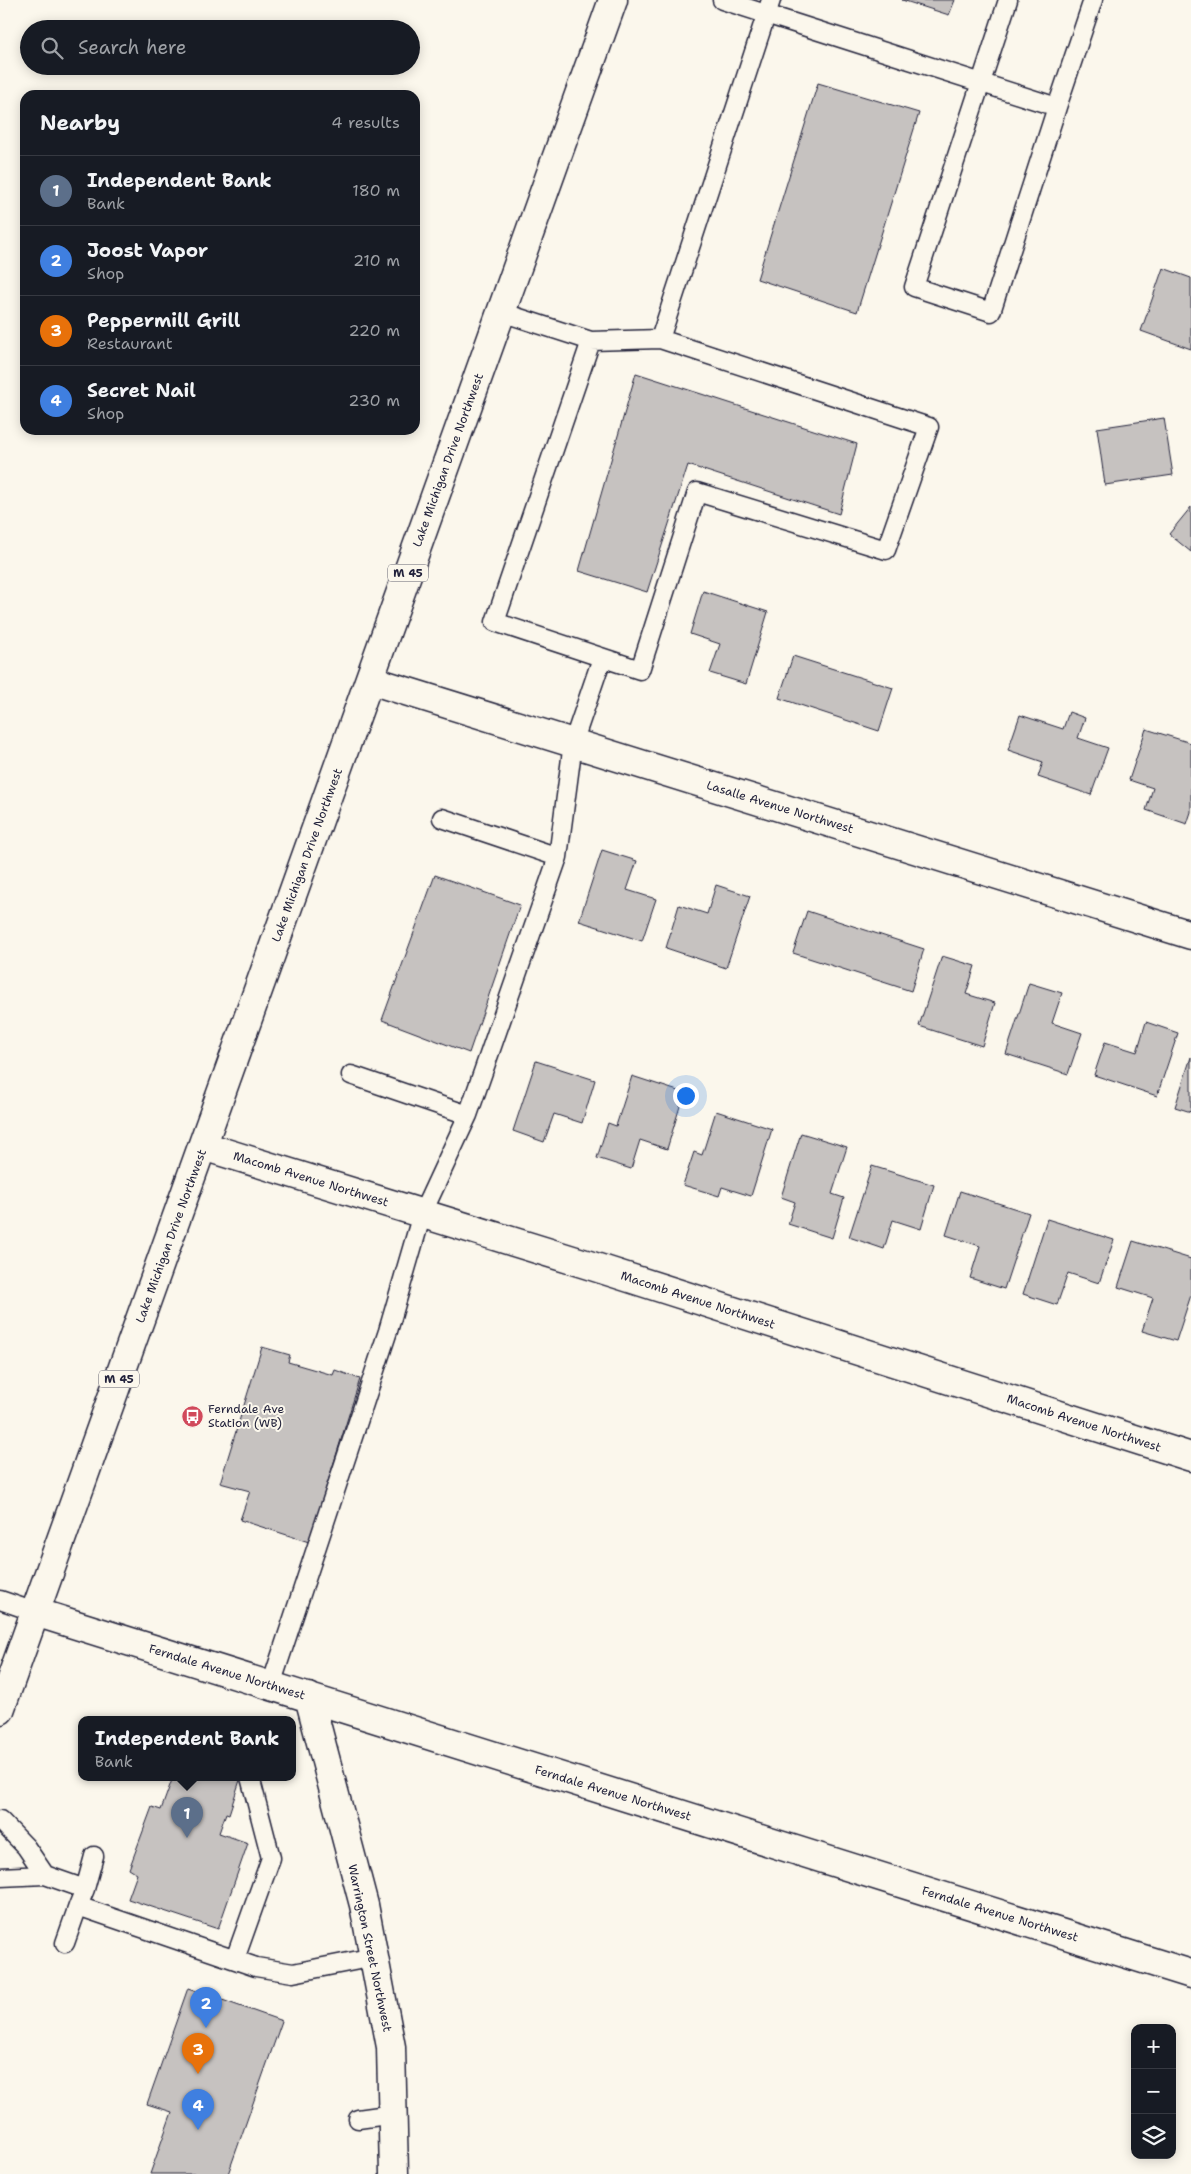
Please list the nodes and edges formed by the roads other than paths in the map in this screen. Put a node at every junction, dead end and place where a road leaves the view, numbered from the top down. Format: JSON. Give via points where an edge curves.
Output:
{"nodes":[{"id":1,"x":613,"y":0,"type":"edge"},
{"id":2,"x":722,"y":0,"type":"edge"},
{"id":3,"x":1008,"y":0,"type":"edge"},
{"id":4,"x":1093,"y":0,"type":"edge"},
{"id":5,"x":769,"y":7,"type":"edge"},
{"id":6,"x":980,"y":82,"type":"junction"},
{"id":7,"x":1057,"y":107,"type":"junction"},
{"id":8,"x":501,"y":312,"type":"junction"},
{"id":9,"x":660,"y":339,"type":"junction"},
{"id":10,"x":591,"y":341,"type":"junction"},
{"id":11,"x":602,"y":658,"type":"junction"},
{"id":12,"x":370,"y":680,"type":"junction"},
{"id":13,"x":573,"y":743,"type":"junction"},
{"id":14,"x":442,"y":818,"type":"dead end"},
{"id":15,"x":558,"y":857,"type":"junction"},
{"id":16,"x":1191,"y":935,"type":"edge"},
{"id":17,"x":351,"y":1075,"type":"dead end"},
{"id":18,"x":468,"y":1115,"type":"junction"},
{"id":19,"x":203,"y":1146,"type":"junction"},
{"id":20,"x":422,"y":1214,"type":"junction"},
{"id":21,"x":1191,"y":1457,"type":"edge"},
{"id":22,"x":0,"y":1600,"type":"edge"},
{"id":23,"x":35,"y":1612,"type":"junction"},
{"id":24,"x":271,"y":1685,"type":"junction"},
{"id":25,"x":309,"y":1697,"type":"junction"},
{"id":26,"x":0,"y":1710,"type":"edge"},
{"id":27,"x":251,"y":1781,"type":"edge"},
{"id":28,"x":0,"y":1820,"type":"edge"},
{"id":29,"x":94,"y":1856,"type":"dead end"},
{"id":30,"x":0,"y":1876,"type":"edge"},
{"id":31,"x":45,"y":1876,"type":"junction"},
{"id":32,"x":85,"y":1889,"type":"junction"},
{"id":33,"x":78,"y":1906,"type":"junction"},
{"id":34,"x":65,"y":1943,"type":"dead end"},
{"id":35,"x":374,"y":1957,"type":"junction"},
{"id":36,"x":235,"y":1959,"type":"junction"},
{"id":37,"x":1191,"y":1974,"type":"edge"},
{"id":38,"x":394,"y":2114,"type":"junction"},
{"id":39,"x":358,"y":2119,"type":"dead end"},
{"id":40,"x":394,"y":2174,"type":"edge"}],
"edges":[{"from":1,"to":8,"type":"main road","name":"Lake Michigan Drive Northwest","number":"M 45"},
{"from":2,"to":5,"type":"lane"},
{"from":3,"to":6,"type":"lane"},
{"from":4,"to":7,"type":"lane"},
{"from":5,"to":6,"type":"lane"},
{"from":5,"to":9,"type":"lane"},
{"from":6,"to":7,"type":"lane"},
{"from":6,"to":7,"type":"lane","via":[[914,287],[991,312]]},
{"from":8,"to":10,"type":"lane"},
{"from":8,"to":12,"type":"main road","name":"Lake Michigan Drive Northwest","number":"M 45"},
{"from":9,"to":10,"type":"lane"},
{"from":9,"to":11,"type":"lane","via":[[928,427],[886,550],[697,492],[640,670]]},
{"from":10,"to":11,"type":"lane","via":[[495,622]]},
{"from":11,"to":13,"type":"lane"},
{"from":12,"to":13,"type":"main road","name":"Lasalle Avenue Northwest"},
{"from":12,"to":19,"type":"main road","name":"Lake Michigan Drive Northwest","number":"M 45"},
{"from":13,"to":15,"type":"lane"},
{"from":13,"to":16,"type":"main road","name":"Lasalle Avenue Northwest"},
{"from":14,"to":15,"type":"lane"},
{"from":15,"to":18,"type":"lane"},
{"from":17,"to":18,"type":"lane"},
{"from":18,"to":20,"type":"lane"},
{"from":19,"to":20,"type":"main road","name":"Macomb Avenue Northwest"},
{"from":19,"to":23,"type":"main road","name":"Lake Michigan Drive Northwest","number":"M 45"},
{"from":20,"to":21,"type":"main road","name":"Macomb Avenue Northwest"},
{"from":20,"to":24,"type":"lane","via":[[388,1332]]},
{"from":22,"to":23,"type":"lane"},
{"from":23,"to":24,"type":"main road","name":"Ferndale Avenue Northwest"},
{"from":23,"to":26,"type":"main road","name":"Lake Michigan Drive Northwest","number":"M 45"},
{"from":24,"to":25,"type":"main road","name":"Ferndale Avenue Northwest"},
{"from":25,"to":35,"type":"main road","name":"Warrington Street Northwest","via":[[364,1905]]},
{"from":25,"to":37,"type":"main road","name":"Ferndale Avenue Northwest"},
{"from":27,"to":36,"type":"lane","via":[[271,1858]]},
{"from":28,"to":31,"type":"lane","via":[[26,1847]]},
{"from":29,"to":32,"type":"lane"},
{"from":30,"to":31,"type":"lane"},
{"from":31,"to":32,"type":"lane"},
{"from":32,"to":33,"type":"lane"},
{"from":33,"to":34,"type":"lane"},
{"from":33,"to":36,"type":"lane"},
{"from":35,"to":36,"type":"lane","via":[[293,1973]]},
{"from":35,"to":38,"type":"main road","name":"Warrington Street Northwest","via":[[391,2048]]},
{"from":38,"to":39,"type":"lane"},
{"from":38,"to":40,"type":"main road","name":"Warrington Street Northwest"}]}
